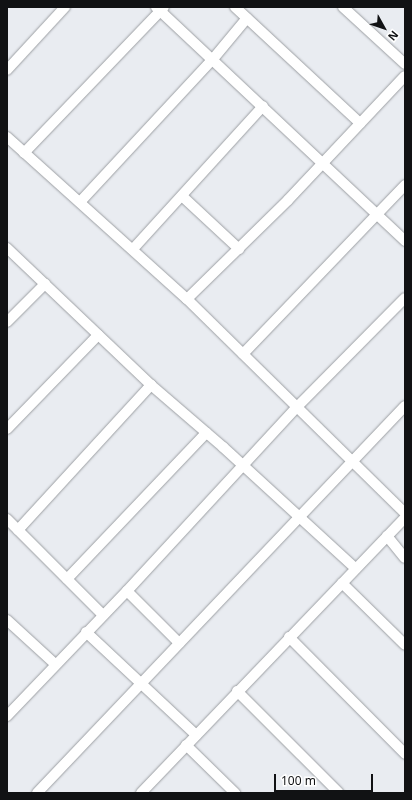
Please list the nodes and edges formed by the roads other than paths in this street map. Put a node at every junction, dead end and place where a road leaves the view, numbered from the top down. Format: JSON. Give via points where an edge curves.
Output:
{"nodes":[{"id":1,"x":65,"y":7,"type":"edge"},
{"id":2,"x":235,"y":7,"type":"edge"},
{"id":3,"x":343,"y":7,"type":"edge"},
{"id":4,"x":160,"y":8,"type":"edge"},
{"id":5,"x":247,"y":18,"type":"junction"},
{"id":6,"x":213,"y":60,"type":"junction"},
{"id":7,"x":405,"y":64,"type":"edge"},
{"id":8,"x":7,"y":70,"type":"edge"},
{"id":9,"x":405,"y":76,"type":"edge"},
{"id":10,"x":263,"y":106,"type":"junction"},
{"id":11,"x":360,"y":123,"type":"junction"},
{"id":12,"x":7,"y":137,"type":"edge"},
{"id":13,"x":24,"y":153,"type":"junction"},
{"id":14,"x":322,"y":164,"type":"junction"},
{"id":15,"x":405,"y":185,"type":"edge"},
{"id":16,"x":182,"y":196,"type":"junction"},
{"id":17,"x":80,"y":202,"type":"junction"},
{"id":18,"x":376,"y":215,"type":"junction"},
{"id":19,"x":405,"y":241,"type":"edge"},
{"id":20,"x":7,"y":248,"type":"edge"},
{"id":21,"x":133,"y":249,"type":"junction"},
{"id":22,"x":239,"y":249,"type":"junction"},
{"id":23,"x":45,"y":284,"type":"junction"},
{"id":24,"x":405,"y":298,"type":"edge"},
{"id":25,"x":187,"y":299,"type":"junction"},
{"id":26,"x":7,"y":322,"type":"edge"},
{"id":27,"x":98,"y":335,"type":"junction"},
{"id":28,"x":243,"y":354,"type":"junction"},
{"id":29,"x":151,"y":385,"type":"junction"},
{"id":30,"x":405,"y":406,"type":"edge"},
{"id":31,"x":297,"y":408,"type":"junction"},
{"id":32,"x":7,"y":429,"type":"edge"},
{"id":33,"x":206,"y":433,"type":"junction"},
{"id":34,"x":352,"y":460,"type":"junction"},
{"id":35,"x":244,"y":466,"type":"junction"},
{"id":36,"x":405,"y":513,"type":"edge"},
{"id":37,"x":300,"y":517,"type":"junction"},
{"id":38,"x":405,"y":518,"type":"edge"},
{"id":39,"x":7,"y":519,"type":"edge"},
{"id":40,"x":18,"y":530,"type":"junction"},
{"id":41,"x":386,"y":536,"type":"junction"},
{"id":42,"x":405,"y":558,"type":"edge"},
{"id":43,"x":356,"y":569,"type":"junction"},
{"id":44,"x":67,"y":579,"type":"junction"},
{"id":45,"x":342,"y":583,"type":"junction"},
{"id":46,"x":127,"y":591,"type":"junction"},
{"id":47,"x":103,"y":615,"type":"junction"},
{"id":48,"x":7,"y":620,"type":"edge"},
{"id":49,"x":86,"y":632,"type":"junction"},
{"id":50,"x":289,"y":637,"type":"junction"},
{"id":51,"x":179,"y":643,"type":"junction"},
{"id":52,"x":405,"y":645,"type":"edge"},
{"id":53,"x":55,"y":664,"type":"junction"},
{"id":54,"x":141,"y":683,"type":"junction"},
{"id":55,"x":237,"y":691,"type":"junction"},
{"id":56,"x":7,"y":716,"type":"edge"},
{"id":57,"x":196,"y":735,"type":"junction"},
{"id":58,"x":186,"y":745,"type":"junction"},
{"id":59,"x":405,"y":754,"type":"edge"},
{"id":60,"x":37,"y":793,"type":"edge"},
{"id":61,"x":141,"y":793,"type":"edge"},
{"id":62,"x":235,"y":793,"type":"edge"},
{"id":63,"x":340,"y":793,"type":"edge"}],
"edges":[{"from":1,"to":8,"type":"street"},
{"from":2,"to":5,"type":"street"},
{"from":3,"to":7,"type":"street"},
{"from":4,"to":6,"type":"street"},
{"from":4,"to":13,"type":"street"},
{"from":5,"to":6,"type":"street"},
{"from":5,"to":11,"type":"street"},
{"from":6,"to":10,"type":"street"},
{"from":6,"to":17,"type":"street"},
{"from":9,"to":11,"type":"street"},
{"from":10,"to":14,"type":"street"},
{"from":10,"to":16,"type":"street"},
{"from":11,"to":14,"type":"street"},
{"from":12,"to":13,"type":"street"},
{"from":13,"to":17,"type":"street"},
{"from":14,"to":18,"type":"street"},
{"from":14,"to":22,"type":"street"},
{"from":15,"to":18,"type":"street"},
{"from":16,"to":21,"type":"street"},
{"from":16,"to":22,"type":"street"},
{"from":17,"to":21,"type":"street"},
{"from":18,"to":19,"type":"street"},
{"from":18,"to":28,"type":"street"},
{"from":20,"to":23,"type":"street"},
{"from":21,"to":25,"type":"street"},
{"from":22,"to":25,"type":"street"},
{"from":23,"to":26,"type":"street"},
{"from":23,"to":27,"type":"street"},
{"from":24,"to":31,"type":"street"},
{"from":25,"to":28,"type":"street"},
{"from":27,"to":29,"type":"street"},
{"from":27,"to":32,"type":"street"},
{"from":28,"to":31,"type":"street"},
{"from":29,"to":33,"type":"street"},
{"from":29,"to":40,"type":"street"},
{"from":30,"to":34,"type":"street"},
{"from":31,"to":34,"type":"street"},
{"from":31,"to":35,"type":"street"},
{"from":33,"to":35,"type":"street"},
{"from":33,"to":44,"type":"street"},
{"from":34,"to":36,"type":"street"},
{"from":34,"to":37,"type":"street"},
{"from":35,"to":37,"type":"street"},
{"from":35,"to":46,"type":"street"},
{"from":37,"to":43,"type":"street"},
{"from":37,"to":51,"type":"street"},
{"from":38,"to":41,"type":"street"},
{"from":39,"to":40,"type":"street"},
{"from":40,"to":44,"type":"street"},
{"from":41,"to":42,"type":"street"},
{"from":41,"to":43,"type":"street"},
{"from":43,"to":45,"type":"street"},
{"from":44,"to":47,"type":"street"},
{"from":45,"to":50,"type":"street"},
{"from":45,"to":52,"type":"street"},
{"from":46,"to":47,"type":"street"},
{"from":46,"to":51,"type":"street"},
{"from":47,"to":49,"type":"street"},
{"from":48,"to":53,"type":"street"},
{"from":49,"to":53,"type":"street"},
{"from":49,"to":54,"type":"street"},
{"from":50,"to":55,"type":"street"},
{"from":50,"to":59,"type":"street"},
{"from":51,"to":54,"type":"street"},
{"from":53,"to":56,"type":"street"},
{"from":54,"to":57,"type":"street"},
{"from":54,"to":60,"type":"street"},
{"from":55,"to":57,"type":"street"},
{"from":55,"to":63,"type":"street"},
{"from":57,"to":58,"type":"street"},
{"from":58,"to":61,"type":"street"},
{"from":58,"to":62,"type":"street"}]}
